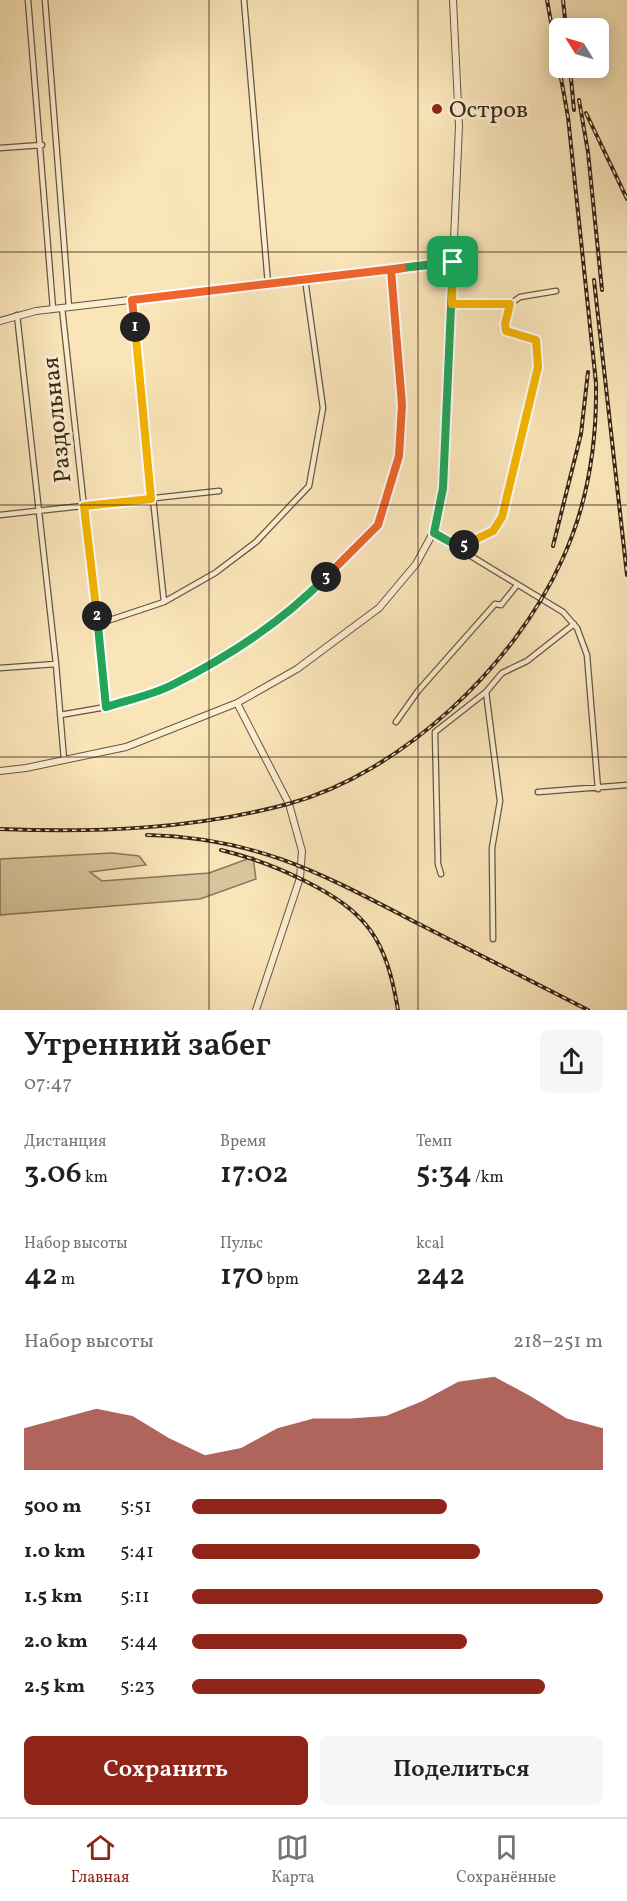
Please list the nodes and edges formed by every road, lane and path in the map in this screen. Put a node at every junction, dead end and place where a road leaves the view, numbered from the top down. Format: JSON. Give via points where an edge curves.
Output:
{"nodes":[{"id":1,"x":28,"y":0,"type":"edge"},
{"id":2,"x":45,"y":0,"type":"edge"},
{"id":3,"x":244,"y":0,"type":"edge"},
{"id":4,"x":453,"y":0,"type":"edge"},
{"id":5,"x":42,"y":146,"type":"junction"},
{"id":6,"x":0,"y":148,"type":"edge"},
{"id":7,"x":453,"y":262,"type":"junction"},
{"id":8,"x":391,"y":270,"type":"junction"},
{"id":9,"x":306,"y":279,"type":"junction"},
{"id":10,"x":268,"y":284,"type":"junction"},
{"id":11,"x":556,"y":291,"type":"dead end"},
{"id":12,"x":132,"y":300,"type":"junction"},
{"id":13,"x":452,"y":304,"type":"junction"},
{"id":14,"x":510,"y":304,"type":"junction"},
{"id":15,"x":65,"y":307,"type":"junction"},
{"id":16,"x":53,"y":309,"type":"junction"},
{"id":17,"x":17,"y":315,"type":"junction"},
{"id":18,"x":0,"y":321,"type":"edge"},
{"id":19,"x":219,"y":491,"type":"dead end"},
{"id":20,"x":151,"y":499,"type":"junction"},
{"id":21,"x":84,"y":506,"type":"junction"},
{"id":22,"x":39,"y":511,"type":"junction"},
{"id":23,"x":0,"y":515,"type":"edge"},
{"id":24,"x":434,"y":533,"type":"junction"},
{"id":25,"x":459,"y":547,"type":"junction"},
{"id":26,"x":517,"y":585,"type":"junction"},
{"id":27,"x":164,"y":602,"type":"junction"},
{"id":28,"x":98,"y":624,"type":"junction"},
{"id":29,"x":574,"y":624,"type":"junction"},
{"id":30,"x":56,"y":664,"type":"junction"},
{"id":31,"x":0,"y":668,"type":"edge"},
{"id":32,"x":486,"y":692,"type":"junction"},
{"id":33,"x":237,"y":703,"type":"junction"},
{"id":34,"x":106,"y":707,"type":"junction"},
{"id":35,"x":60,"y":715,"type":"junction"},
{"id":36,"x":396,"y":722,"type":"dead end"},
{"id":37,"x":64,"y":760,"type":"junction"},
{"id":38,"x":0,"y":771,"type":"edge"},
{"id":39,"x":627,"y":785,"type":"edge"},
{"id":40,"x":598,"y":789,"type":"junction"},
{"id":41,"x":538,"y":792,"type":"dead end"},
{"id":42,"x":441,"y":874,"type":"dead end"},
{"id":43,"x":493,"y":939,"type":"dead end"},
{"id":44,"x":256,"y":1010,"type":"edge"}],
"edges":[{"from":1,"to":5,"type":"street"},
{"from":2,"to":15,"type":"street","name":"Раздольная"},
{"from":3,"to":10,"type":"street"},
{"from":4,"to":7,"type":"street","via":[[459,126]]},
{"from":5,"to":6,"type":"street"},
{"from":5,"to":16,"type":"street"},
{"from":7,"to":8,"type":"street"},
{"from":7,"to":13,"type":"street"},
{"from":8,"to":9,"type":"street"},
{"from":8,"to":34,"type":"street","via":[[402,405],[399,456],[378,525],[309,595],[261,633],[170,686]]},
{"from":9,"to":10,"type":"street"},
{"from":9,"to":27,"type":"street","via":[[323,408],[309,486],[256,542],[214,573]]},
{"from":10,"to":12,"type":"street"},
{"from":11,"to":14,"type":"street","via":[[520,297]]},
{"from":12,"to":15,"type":"street"},
{"from":12,"to":20,"type":"street"},
{"from":13,"to":14,"type":"street"},
{"from":13,"to":24,"type":"street","via":[[443,488]]},
{"from":14,"to":25,"type":"street","via":[[506,331],[536,340],[538,367],[502,517],[493,531]]},
{"from":15,"to":16,"type":"street"},
{"from":15,"to":21,"type":"street","name":"Раздольная"},
{"from":16,"to":17,"type":"street"},
{"from":17,"to":18,"type":"street"},
{"from":17,"to":22,"type":"street"},
{"from":19,"to":20,"type":"street"},
{"from":20,"to":21,"type":"street"},
{"from":20,"to":27,"type":"street"},
{"from":21,"to":22,"type":"street"},
{"from":21,"to":28,"type":"street","name":"Раздольная"},
{"from":22,"to":23,"type":"street"},
{"from":22,"to":30,"type":"street"},
{"from":24,"to":25,"type":"street"},
{"from":24,"to":33,"type":"street","via":[[416,564],[379,608],[297,669]]},
{"from":25,"to":26,"type":"street"},
{"from":26,"to":29,"type":"street","via":[[563,612]]},
{"from":26,"to":36,"type":"street","via":[[501,605],[495,604],[418,691]]},
{"from":27,"to":28,"type":"street"},
{"from":28,"to":34,"type":"street","name":"Раздольная"},
{"from":29,"to":32,"type":"street","via":[[527,661],[502,673]]},
{"from":29,"to":40,"type":"street","via":[[588,655]]},
{"from":30,"to":31,"type":"street"},
{"from":30,"to":35,"type":"street"},
{"from":32,"to":42,"type":"street","via":[[435,732]]},
{"from":32,"to":43,"type":"street","via":[[500,801],[492,848]]},
{"from":33,"to":37,"type":"street","via":[[126,747]]},
{"from":33,"to":44,"type":"street","via":[[290,804],[302,851],[300,878]]},
{"from":34,"to":35,"type":"street"},
{"from":35,"to":37,"type":"street"},
{"from":37,"to":38,"type":"street"},
{"from":39,"to":40,"type":"street"},
{"from":40,"to":41,"type":"street"}]}
